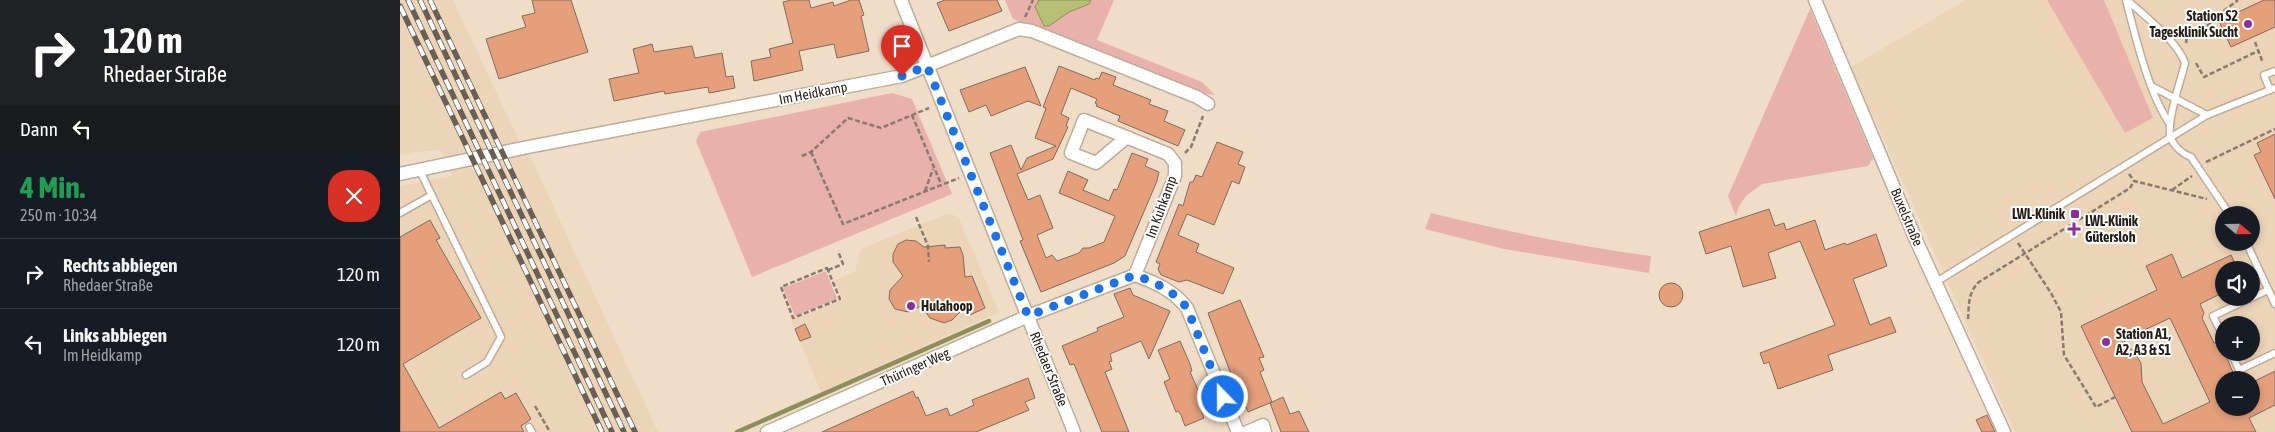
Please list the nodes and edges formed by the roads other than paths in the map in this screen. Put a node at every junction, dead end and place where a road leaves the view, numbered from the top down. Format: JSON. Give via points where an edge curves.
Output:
{"nodes":[{"id":1,"x":901,"y":0,"type":"edge"},
{"id":2,"x":1815,"y":0,"type":"edge"},
{"id":3,"x":2127,"y":0,"type":"edge"},
{"id":4,"x":927,"y":66,"type":"junction"},
{"id":5,"x":2275,"y":71,"type":"edge"},
{"id":6,"x":2153,"y":87,"type":"junction"},
{"id":7,"x":2273,"y":89,"type":"edge"},
{"id":8,"x":2176,"y":98,"type":"junction"},
{"id":9,"x":1208,"y":104,"type":"road end"},
{"id":10,"x":2207,"y":115,"type":"junction"},
{"id":11,"x":2170,"y":124,"type":"junction"},
{"id":12,"x":1127,"y":137,"type":"dead end"},
{"id":13,"x":2171,"y":138,"type":"junction"},
{"id":14,"x":420,"y":170,"type":"junction"},
{"id":15,"x":400,"y":174,"type":"edge"},
{"id":16,"x":432,"y":195,"type":"junction"},
{"id":17,"x":2224,"y":206,"type":"edge"},
{"id":18,"x":400,"y":213,"type":"edge"},
{"id":19,"x":2250,"y":251,"type":"edge"},
{"id":20,"x":1135,"y":275,"type":"junction"},
{"id":21,"x":1936,"y":282,"type":"junction"},
{"id":22,"x":2268,"y":290,"type":"junction"},
{"id":23,"x":2275,"y":304,"type":"edge"},
{"id":24,"x":1028,"y":316,"type":"junction"},
{"id":25,"x":2215,"y":320,"type":"edge"},
{"id":26,"x":2275,"y":352,"type":"edge"},
{"id":27,"x":2260,"y":359,"type":"edge"},
{"id":28,"x":2234,"y":361,"type":"edge"},
{"id":29,"x":2256,"y":361,"type":"edge"},
{"id":30,"x":466,"y":375,"type":"dead end"},
{"id":31,"x":802,"y":417,"type":"junction"},
{"id":32,"x":767,"y":432,"type":"edge"},
{"id":33,"x":793,"y":432,"type":"edge"},
{"id":34,"x":1074,"y":432,"type":"edge"},
{"id":35,"x":1238,"y":432,"type":"edge"},
{"id":36,"x":1247,"y":432,"type":"edge"},
{"id":37,"x":1265,"y":432,"type":"edge"},
{"id":38,"x":2004,"y":432,"type":"edge"}],
"edges":[{"from":1,"to":4,"type":"street","name":"Rhedaer Straße"},
{"from":2,"to":21,"type":"street","name":"Buxelstraße"},
{"from":3,"to":6,"type":"lane","via":[[2136,42]]},
{"from":3,"to":8,"type":"lane","via":[[2182,56],[2185,63]]},
{"from":4,"to":9,"type":"street","name":"Im Heidkamp","via":[[1019,29],[1032,31]]},
{"from":4,"to":14,"type":"street","name":"Im Heidkamp","via":[[902,76],[528,146]]},
{"from":4,"to":24,"type":"street","name":"Rhedaer Straße"},
{"from":5,"to":7,"type":"lane","via":[[2264,75]]},
{"from":6,"to":8,"type":"lane"},
{"from":6,"to":11,"type":"lane","via":[[2162,113]]},
{"from":7,"to":10,"type":"lane"},
{"from":8,"to":10,"type":"lane"},
{"from":8,"to":11,"type":"lane"},
{"from":10,"to":13,"type":"lane"},
{"from":11,"to":13,"type":"lane"},
{"from":12,"to":20,"type":"street","name":"Im Kuhkamp","via":[[1168,154],[1175,163],[1175,176]]},
{"from":13,"to":17,"type":"lane","via":[[2184,154],[2191,157]]},
{"from":13,"to":21,"type":"lane"},
{"from":14,"to":15,"type":"street","name":"Im Heidkamp"},
{"from":14,"to":16,"type":"lane"},
{"from":16,"to":18,"type":"lane"},
{"from":16,"to":30,"type":"lane","via":[[501,337],[487,362]]},
{"from":19,"to":22,"type":"lane"},
{"from":20,"to":24,"type":"street"},
{"from":20,"to":35,"type":"street","via":[[1163,286],[1178,296],[1187,308]]},
{"from":21,"to":38,"type":"street","name":"Buxelstraße"},
{"from":22,"to":23,"type":"lane"},
{"from":22,"to":25,"type":"lane","via":[[2213,316]]},
{"from":24,"to":31,"type":"street","name":"Thüringer Weg"},
{"from":24,"to":34,"type":"street","name":"Rhedaer Straße"},
{"from":26,"to":27,"type":"lane"},
{"from":28,"to":29,"type":"lane","via":[[2238,370]]},
{"from":31,"to":32,"type":"street","name":"Thüringer Weg"},
{"from":31,"to":33,"type":"street"},
{"from":36,"to":37,"type":"street","via":[[1263,426]]}]}
